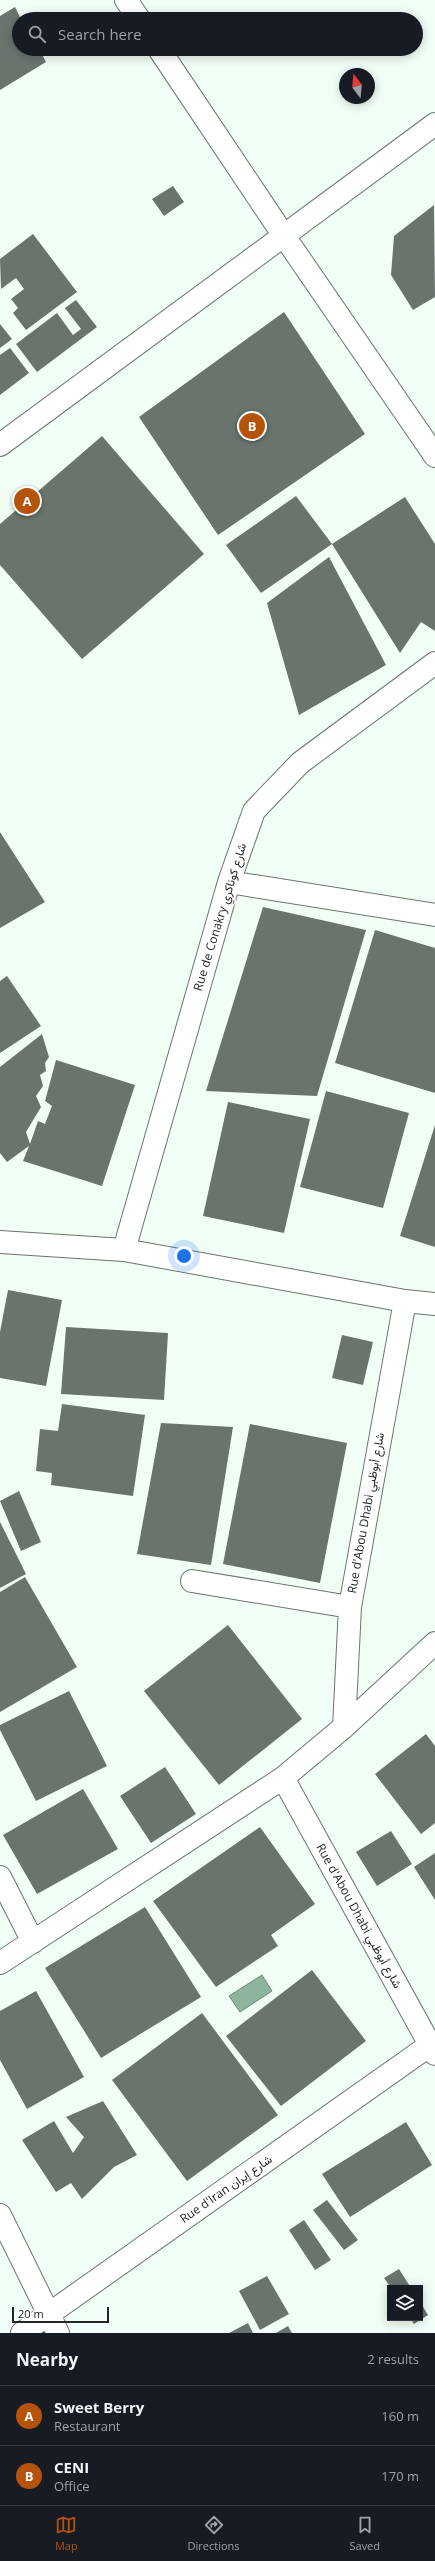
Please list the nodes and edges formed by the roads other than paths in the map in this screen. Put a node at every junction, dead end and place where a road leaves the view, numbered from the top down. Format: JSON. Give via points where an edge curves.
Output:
{"nodes":[{"id":1,"x":126,"y":0,"type":"edge"},
{"id":2,"x":134,"y":12,"type":"edge"},
{"id":3,"x":164,"y":56,"type":"edge"},
{"id":4,"x":435,"y":124,"type":"edge"},
{"id":5,"x":284,"y":236,"type":"junction"},
{"id":6,"x":0,"y":445,"type":"edge"},
{"id":7,"x":435,"y":456,"type":"edge"},
{"id":8,"x":435,"y":663,"type":"edge"},
{"id":9,"x":229,"y":882,"type":"junction"},
{"id":10,"x":435,"y":915,"type":"edge"},
{"id":11,"x":0,"y":1242,"type":"edge"},
{"id":12,"x":124,"y":1250,"type":"junction"},
{"id":13,"x":405,"y":1301,"type":"junction"},
{"id":14,"x":435,"y":1304,"type":"edge"},
{"id":15,"x":192,"y":1581,"type":"dead end"},
{"id":16,"x":350,"y":1606,"type":"junction"},
{"id":17,"x":435,"y":1643,"type":"edge"},
{"id":18,"x":344,"y":1727,"type":"junction"},
{"id":19,"x":283,"y":1778,"type":"junction"},
{"id":20,"x":0,"y":1877,"type":"edge"},
{"id":21,"x":32,"y":1942,"type":"junction"},
{"id":22,"x":0,"y":1963,"type":"edge"},
{"id":23,"x":432,"y":2049,"type":"edge"},
{"id":24,"x":0,"y":2215,"type":"edge"},
{"id":25,"x":53,"y":2324,"type":"edge"},
{"id":26,"x":22,"y":2333,"type":"edge"}],
"edges":[{"from":1,"to":2,"type":"street"},
{"from":3,"to":5,"type":"street"},
{"from":4,"to":5,"type":"street"},
{"from":5,"to":6,"type":"street"},
{"from":5,"to":7,"type":"street"},
{"from":8,"to":9,"type":"street","name":"Rue de Conakry شارع كوناكري","via":[[300,763],[254,811]]},
{"from":9,"to":10,"type":"street"},
{"from":9,"to":12,"type":"street","name":"Rue de Conakry شارع كوناكري"},
{"from":11,"to":12,"type":"street"},
{"from":12,"to":13,"type":"street"},
{"from":13,"to":14,"type":"street"},
{"from":13,"to":16,"type":"street","name":"Rue d'Abou Dhabi شارع أبوظبي"},
{"from":15,"to":16,"type":"street"},
{"from":16,"to":18,"type":"street","name":"Rue d'Abou Dhabi شارع أبوظبي"},
{"from":17,"to":18,"type":"street"},
{"from":18,"to":19,"type":"street"},
{"from":19,"to":21,"type":"street"},
{"from":19,"to":23,"type":"street","name":"Rue d'Abou Dhabi شارع أبوظبي"},
{"from":20,"to":21,"type":"street"},
{"from":21,"to":22,"type":"street"},
{"from":23,"to":25,"type":"street","name":"Rue d'Iran شارع إيران"},
{"from":24,"to":25,"type":"street"},
{"from":25,"to":26,"type":"street","name":"Rue d'Iran شارع إيران"}]}
